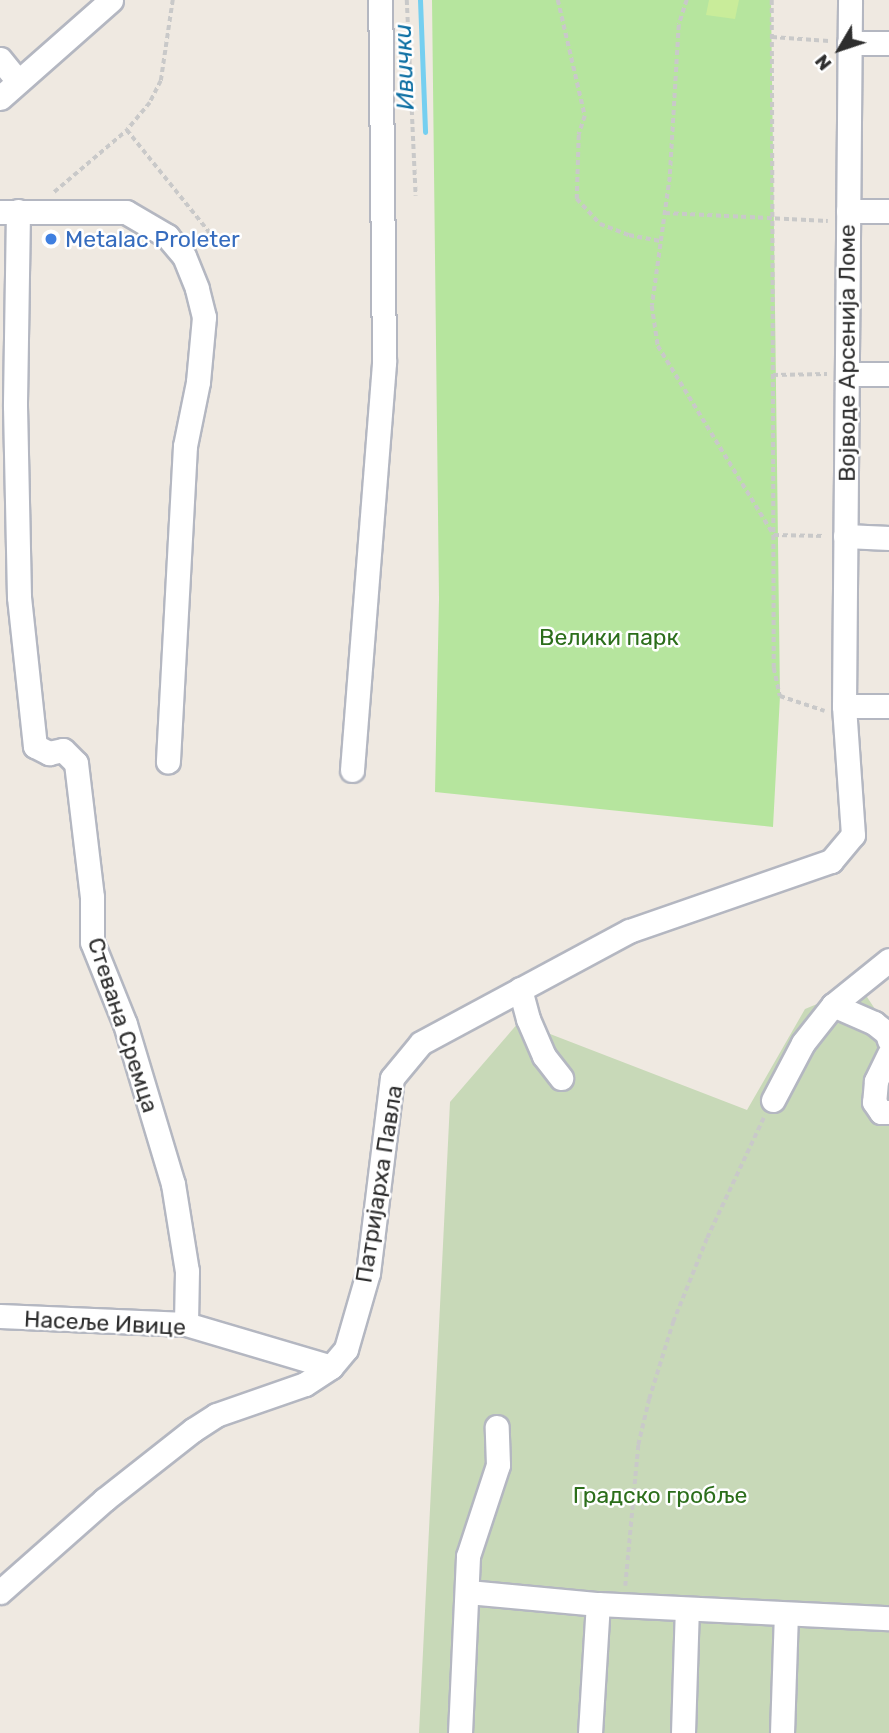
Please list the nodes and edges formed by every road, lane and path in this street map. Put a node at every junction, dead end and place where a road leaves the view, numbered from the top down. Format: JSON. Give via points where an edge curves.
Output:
{"nodes":[{"id":1,"x":111,"y":0,"type":"edge"},
{"id":2,"x":173,"y":0,"type":"edge"},
{"id":3,"x":380,"y":0,"type":"edge"},
{"id":4,"x":407,"y":0,"type":"edge"},
{"id":5,"x":558,"y":0,"type":"edge"},
{"id":6,"x":687,"y":0,"type":"edge"},
{"id":7,"x":772,"y":0,"type":"edge"},
{"id":8,"x":850,"y":0,"type":"edge"},
{"id":9,"x":772,"y":37,"type":"junction"},
{"id":10,"x":849,"y":43,"type":"junction"},
{"id":11,"x":889,"y":43,"type":"edge"},
{"id":12,"x":0,"y":60,"type":"edge"},
{"id":13,"x":18,"y":81,"type":"junction"},
{"id":14,"x":0,"y":98,"type":"edge"},
{"id":15,"x":127,"y":130,"type":"junction"},
{"id":16,"x":416,"y":196,"type":"dead end"},
{"id":17,"x":17,"y":211,"type":"edge"},
{"id":18,"x":889,"y":211,"type":"edge"},
{"id":19,"x":664,"y":213,"type":"junction"},
{"id":20,"x":848,"y":216,"type":"junction"},
{"id":21,"x":772,"y":218,"type":"junction"},
{"id":22,"x":661,"y":241,"type":"junction"},
{"id":23,"x":184,"y":256,"type":"junction"},
{"id":24,"x":847,"y":374,"type":"junction"},
{"id":25,"x":889,"y":374,"type":"edge"},
{"id":26,"x":773,"y":375,"type":"junction"},
{"id":27,"x":774,"y":534,"type":"junction"},
{"id":28,"x":845,"y":536,"type":"junction"},
{"id":29,"x":889,"y":538,"type":"edge"},
{"id":30,"x":889,"y":706,"type":"edge"},
{"id":31,"x":844,"y":712,"type":"junction"},
{"id":32,"x":169,"y":762,"type":"dead end"},
{"id":33,"x":352,"y":770,"type":"dead end"},
{"id":34,"x":889,"y":960,"type":"edge"},
{"id":35,"x":520,"y":989,"type":"junction"},
{"id":36,"x":833,"y":1005,"type":"junction"},
{"id":37,"x":889,"y":1040,"type":"edge"},
{"id":38,"x":889,"y":1054,"type":"edge"},
{"id":39,"x":561,"y":1078,"type":"dead end"},
{"id":40,"x":773,"y":1100,"type":"joint"},
{"id":41,"x":889,"y":1112,"type":"edge"},
{"id":42,"x":0,"y":1316,"type":"edge"},
{"id":43,"x":186,"y":1324,"type":"junction"},
{"id":44,"x":331,"y":1367,"type":"junction"},
{"id":45,"x":497,"y":1427,"type":"dead end"},
{"id":46,"x":0,"y":1592,"type":"edge"},
{"id":47,"x":468,"y":1592,"type":"junction"},
{"id":48,"x":598,"y":1604,"type":"junction"},
{"id":49,"x":625,"y":1605,"type":"junction"},
{"id":50,"x":687,"y":1609,"type":"junction"},
{"id":51,"x":786,"y":1614,"type":"junction"},
{"id":52,"x":889,"y":1618,"type":"edge"},
{"id":53,"x":460,"y":1733,"type":"edge"},
{"id":54,"x":590,"y":1733,"type":"edge"},
{"id":55,"x":683,"y":1733,"type":"edge"},
{"id":56,"x":782,"y":1733,"type":"edge"}],
"edges":[{"from":1,"to":13,"type":"street"},
{"from":2,"to":15,"type":"path","via":[[161,81],[150,103]]},
{"from":3,"to":33,"type":"street","via":[[384,362]]},
{"from":4,"to":16,"type":"path"},
{"from":5,"to":22,"type":"path","via":[[585,116],[579,135],[577,199],[600,224]]},
{"from":6,"to":19,"type":"path","via":[[679,25]]},
{"from":7,"to":9,"type":"path"},
{"from":8,"to":10,"type":"street","name":"Војводе Арсенија Ломе"},
{"from":9,"to":10,"type":"path"},
{"from":9,"to":21,"type":"path"},
{"from":10,"to":11,"type":"street"},
{"from":10,"to":20,"type":"street","name":"Војводе Арсенија Ломе"},
{"from":12,"to":13,"type":"street"},
{"from":13,"to":14,"type":"street"},
{"from":15,"to":17,"type":"path"},
{"from":15,"to":23,"type":"path","via":[[210,233]]},
{"from":17,"to":23,"type":"street","via":[[126,212],[167,236]]},
{"from":17,"to":43,"type":"street","name":"Стевана Сремца","via":[[19,597],[35,746],[48,754],[64,750],[76,763],[92,897],[92,942],[125,1024],[173,1184],[187,1271]]},
{"from":18,"to":20,"type":"street"},
{"from":19,"to":21,"type":"path"},
{"from":19,"to":22,"type":"path"},
{"from":20,"to":21,"type":"path"},
{"from":20,"to":24,"type":"street","name":"Војводе Арсенија Ломе"},
{"from":21,"to":26,"type":"path"},
{"from":22,"to":27,"type":"path","via":[[652,306],[659,346]]},
{"from":23,"to":32,"type":"street","via":[[204,317],[198,382],[185,446]]},
{"from":24,"to":25,"type":"street"},
{"from":24,"to":26,"type":"path"},
{"from":24,"to":28,"type":"street","name":"Војводе Арсенија Ломе"},
{"from":26,"to":27,"type":"path"},
{"from":27,"to":28,"type":"path"},
{"from":27,"to":31,"type":"path","via":[[774,668],[780,696]]},
{"from":28,"to":29,"type":"street"},
{"from":28,"to":31,"type":"street","name":"Војводе Арсенија Ломе"},
{"from":30,"to":31,"type":"street"},
{"from":31,"to":35,"type":"street","name":"Патријарха Павла","via":[[853,835],[831,861],[629,931]]},
{"from":34,"to":36,"type":"street"},
{"from":35,"to":39,"type":"street","via":[[538,1044]]},
{"from":35,"to":44,"type":"street","name":"Патријарха Павла","via":[[421,1043],[392,1078],[368,1273],[346,1349]]},
{"from":36,"to":37,"type":"street","via":[[874,1023]]},
{"from":36,"to":40,"type":"street","via":[[803,1043]]},
{"from":38,"to":41,"type":"street","via":[[876,1081],[874,1101],[881,1112]]},
{"from":40,"to":49,"type":"path","via":[[722,1202],[673,1322],[649,1399],[638,1445]]},
{"from":42,"to":43,"type":"street","name":"Насеље Ивице"},
{"from":43,"to":44,"type":"street","name":"Насеље Ивице"},
{"from":44,"to":46,"type":"street","name":"Патријарха Павла","via":[[305,1384],[204,1422],[104,1500]]},
{"from":45,"to":47,"type":"street","via":[[498,1465],[468,1556]]},
{"from":47,"to":48,"type":"street"},
{"from":47,"to":53,"type":"street"},
{"from":48,"to":49,"type":"street"},
{"from":48,"to":54,"type":"street"},
{"from":49,"to":50,"type":"street"},
{"from":50,"to":51,"type":"street"},
{"from":50,"to":55,"type":"street"},
{"from":51,"to":52,"type":"street"},
{"from":51,"to":56,"type":"street"}]}
